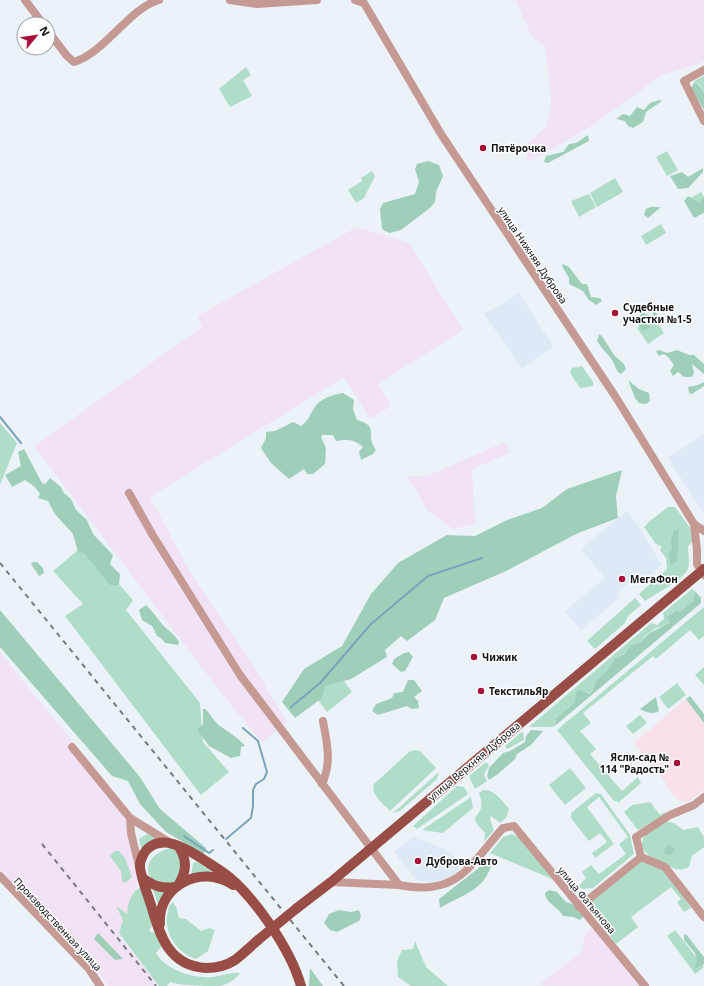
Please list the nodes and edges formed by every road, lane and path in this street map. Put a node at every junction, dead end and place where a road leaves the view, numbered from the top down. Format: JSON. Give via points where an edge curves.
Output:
{"nodes":[{"id":1,"x":25,"y":0,"type":"edge"},
{"id":2,"x":159,"y":0,"type":"edge"},
{"id":3,"x":230,"y":0,"type":"edge"},
{"id":4,"x":317,"y":0,"type":"edge"},
{"id":5,"x":355,"y":0,"type":"edge"},
{"id":6,"x":37,"y":16,"type":"edge"},
{"id":7,"x":56,"y":41,"type":"edge"},
{"id":8,"x":704,"y":70,"type":"edge"},
{"id":9,"x":704,"y":121,"type":"edge"},
{"id":10,"x":129,"y":493,"type":"dead end"},
{"id":11,"x":694,"y":524,"type":"junction"},
{"id":12,"x":704,"y":531,"type":"edge"},
{"id":13,"x":704,"y":541,"type":"edge"},
{"id":14,"x":697,"y":550,"type":"junction"},
{"id":15,"x":696,"y":559,"type":"junction"},
{"id":16,"x":703,"y":574,"type":"edge"},
{"id":17,"x":690,"y":582,"type":"junction"},
{"id":18,"x":323,"y":721,"type":"dead end"},
{"id":19,"x":72,"y":747,"type":"dead end"},
{"id":20,"x":322,"y":784,"type":"junction"},
{"id":21,"x":704,"y":797,"type":"edge"},
{"id":22,"x":130,"y":818,"type":"junction"},
{"id":23,"x":169,"y":842,"type":"junction"},
{"id":24,"x":179,"y":846,"type":"junction"},
{"id":25,"x":371,"y":847,"type":"junction"},
{"id":26,"x":641,"y":857,"type":"junction"},
{"id":27,"x":140,"y":866,"type":"junction"},
{"id":28,"x":0,"y":876,"type":"edge"},
{"id":29,"x":144,"y":880,"type":"junction"},
{"id":30,"x":331,"y":882,"type":"junction"},
{"id":31,"x":177,"y":885,"type":"junction"},
{"id":32,"x":400,"y":885,"type":"junction"},
{"id":33,"x":247,"y":896,"type":"junction"},
{"id":34,"x":580,"y":907,"type":"junction"},
{"id":35,"x":704,"y":917,"type":"edge"},
{"id":36,"x":164,"y":941,"type":"junction"},
{"id":37,"x":100,"y":986,"type":"edge"},
{"id":38,"x":301,"y":986,"type":"edge"},
{"id":39,"x":645,"y":986,"type":"edge"}],
"edges":[{"from":1,"to":6,"type":"street"},
{"from":2,"to":7,"type":"street","via":[[149,3],[83,59],[74,62]]},
{"from":3,"to":4,"type":"street","via":[[257,4]]},
{"from":5,"to":11,"type":"street","name":"улица Нижняя Дуброва","via":[[364,3],[441,134],[617,399]]},
{"from":8,"to":9,"type":"street","via":[[684,81]]},
{"from":10,"to":20,"type":"street","via":[[240,674]]},
{"from":11,"to":12,"type":"street","name":"улица Нижняя Дуброва"},
{"from":11,"to":14,"type":"street","name":"улица Нижняя Дуброва"},
{"from":13,"to":14,"type":"street"},
{"from":14,"to":15,"type":"street","name":"улица Нижняя Дуброва"},
{"from":15,"to":16,"type":"street","name":"улица Нижняя Дуброва"},
{"from":15,"to":17,"type":"street"},
{"from":16,"to":17,"type":"main road","name":"улица Верхняя Дуброва"},
{"from":17,"to":25,"type":"main road","name":"улица Верхняя Дуброва"},
{"from":18,"to":20,"type":"street","via":[[328,771]]},
{"from":19,"to":22,"type":"street"},
{"from":20,"to":25,"type":"street"},
{"from":21,"to":26,"type":"street","via":[[694,806],[670,816],[636,837]]},
{"from":22,"to":23,"type":"street"},
{"from":22,"to":27,"type":"street","via":[[131,833]]},
{"from":23,"to":24,"type":"main road"},
{"from":23,"to":27,"type":"main road","via":[[149,847],[143,854]]},
{"from":24,"to":31,"type":"main road","via":[[186,864],[184,876]]},
{"from":24,"to":33,"type":"main road","via":[[231,878]]},
{"from":25,"to":30,"type":"main road","name":"улица Верхняя Дуброва"},
{"from":25,"to":32,"type":"street"},
{"from":26,"to":34,"type":"street"},
{"from":26,"to":35,"type":"street","via":[[665,867]]},
{"from":27,"to":29,"type":"main road"},
{"from":28,"to":37,"type":"street","name":"Производственная улица","via":[[88,969]]},
{"from":29,"to":31,"type":"main road","via":[[154,886],[165,888]]},
{"from":29,"to":36,"type":"main road"},
{"from":30,"to":32,"type":"street"},
{"from":30,"to":36,"type":"main road","name":"улица Верхняя Дуброва","bridge":true,"via":[[234,960],[223,966],[198,967],[182,962],[171,953]]},
{"from":31,"to":33,"type":"main road","via":[[198,876],[215,878],[230,883]]},
{"from":31,"to":36,"type":"main road","via":[[168,893],[161,908],[160,923]]},
{"from":32,"to":34,"type":"street","name":"улица Фатьянова","via":[[416,888],[438,887],[458,879],[503,828],[514,826]]},
{"from":33,"to":38,"type":"main road","via":[[282,942],[292,960]]},
{"from":34,"to":39,"type":"street","name":"улица Фатьянова"}]}
